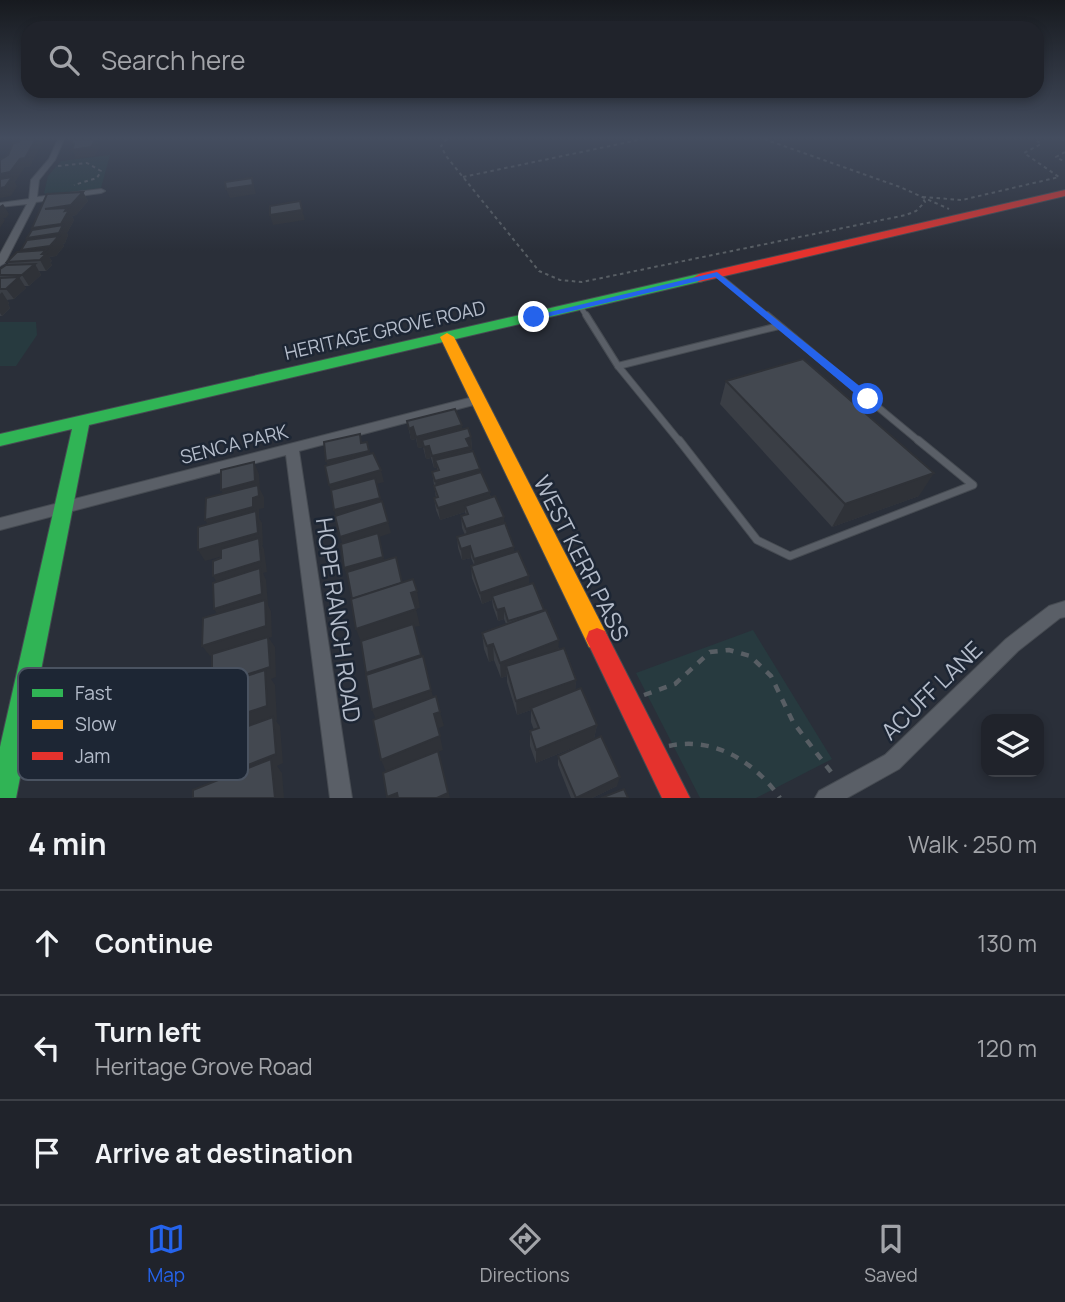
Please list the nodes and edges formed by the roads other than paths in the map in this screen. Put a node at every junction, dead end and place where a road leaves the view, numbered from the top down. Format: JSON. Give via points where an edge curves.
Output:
{"nodes":[{"id":1,"x":38,"y":176,"type":"edge"},
{"id":2,"x":101,"y":191,"type":"dead end"},
{"id":3,"x":1065,"y":193,"type":"edge"},
{"id":4,"x":33,"y":200,"type":"junction"},
{"id":5,"x":0,"y":205,"type":"edge"},
{"id":6,"x":0,"y":263,"type":"edge"},
{"id":7,"x":717,"y":274,"type":"junction"},
{"id":8,"x":580,"y":306,"type":"junction"},
{"id":9,"x":779,"y":326,"type":"junction"},
{"id":10,"x":447,"y":337,"type":"junction"},
{"id":11,"x":618,"y":366,"type":"junction"},
{"id":12,"x":477,"y":400,"type":"junction"},
{"id":13,"x":82,"y":421,"type":"junction"},
{"id":14,"x":0,"y":440,"type":"edge"},
{"id":15,"x":292,"y":449,"type":"junction"},
{"id":16,"x":66,"y":507,"type":"junction"},
{"id":17,"x":0,"y":524,"type":"edge"},
{"id":18,"x":1065,"y":609,"type":"edge"},
{"id":19,"x":31,"y":668,"type":"edge"},
{"id":20,"x":18,"y":725,"type":"edge"},
{"id":21,"x":834,"y":794,"type":"edge"},
{"id":22,"x":2,"y":798,"type":"edge"},
{"id":23,"x":341,"y":798,"type":"edge"},
{"id":24,"x":676,"y":798,"type":"edge"}],
"edges":[{"from":1,"to":4,"type":"street"},
{"from":2,"to":4,"type":"street"},
{"from":3,"to":7,"type":"street","name":"HERITAGE GROVE ROAD"},
{"from":4,"to":5,"type":"street"},
{"from":4,"to":6,"type":"street"},
{"from":7,"to":8,"type":"street","name":"HERITAGE GROVE ROAD"},
{"from":7,"to":9,"type":"lane"},
{"from":8,"to":10,"type":"street","name":"HERITAGE GROVE ROAD"},
{"from":8,"to":11,"type":"lane"},
{"from":9,"to":11,"type":"lane"},
{"from":9,"to":11,"type":"lane","via":[[973,485],[790,556],[757,540]]},
{"from":10,"to":12,"type":"street","name":"WEST KERR PASS"},
{"from":10,"to":13,"type":"street","name":"HERITAGE GROVE ROAD"},
{"from":12,"to":15,"type":"street","name":"SENCA PARK"},
{"from":12,"to":24,"type":"street","name":"WEST KERR PASS"},
{"from":13,"to":14,"type":"street","name":"HERITAGE GROVE ROAD"},
{"from":13,"to":16,"type":"street"},
{"from":15,"to":16,"type":"street","name":"SENCA PARK"},
{"from":15,"to":23,"type":"street","name":"HOPE RANCH ROAD"},
{"from":16,"to":17,"type":"street","name":"SENCA PARK"},
{"from":16,"to":19,"type":"street"},
{"from":18,"to":21,"type":"street","name":"ACUFF LANE","via":[[1012,645],[892,762]]},
{"from":20,"to":22,"type":"street"}]}
